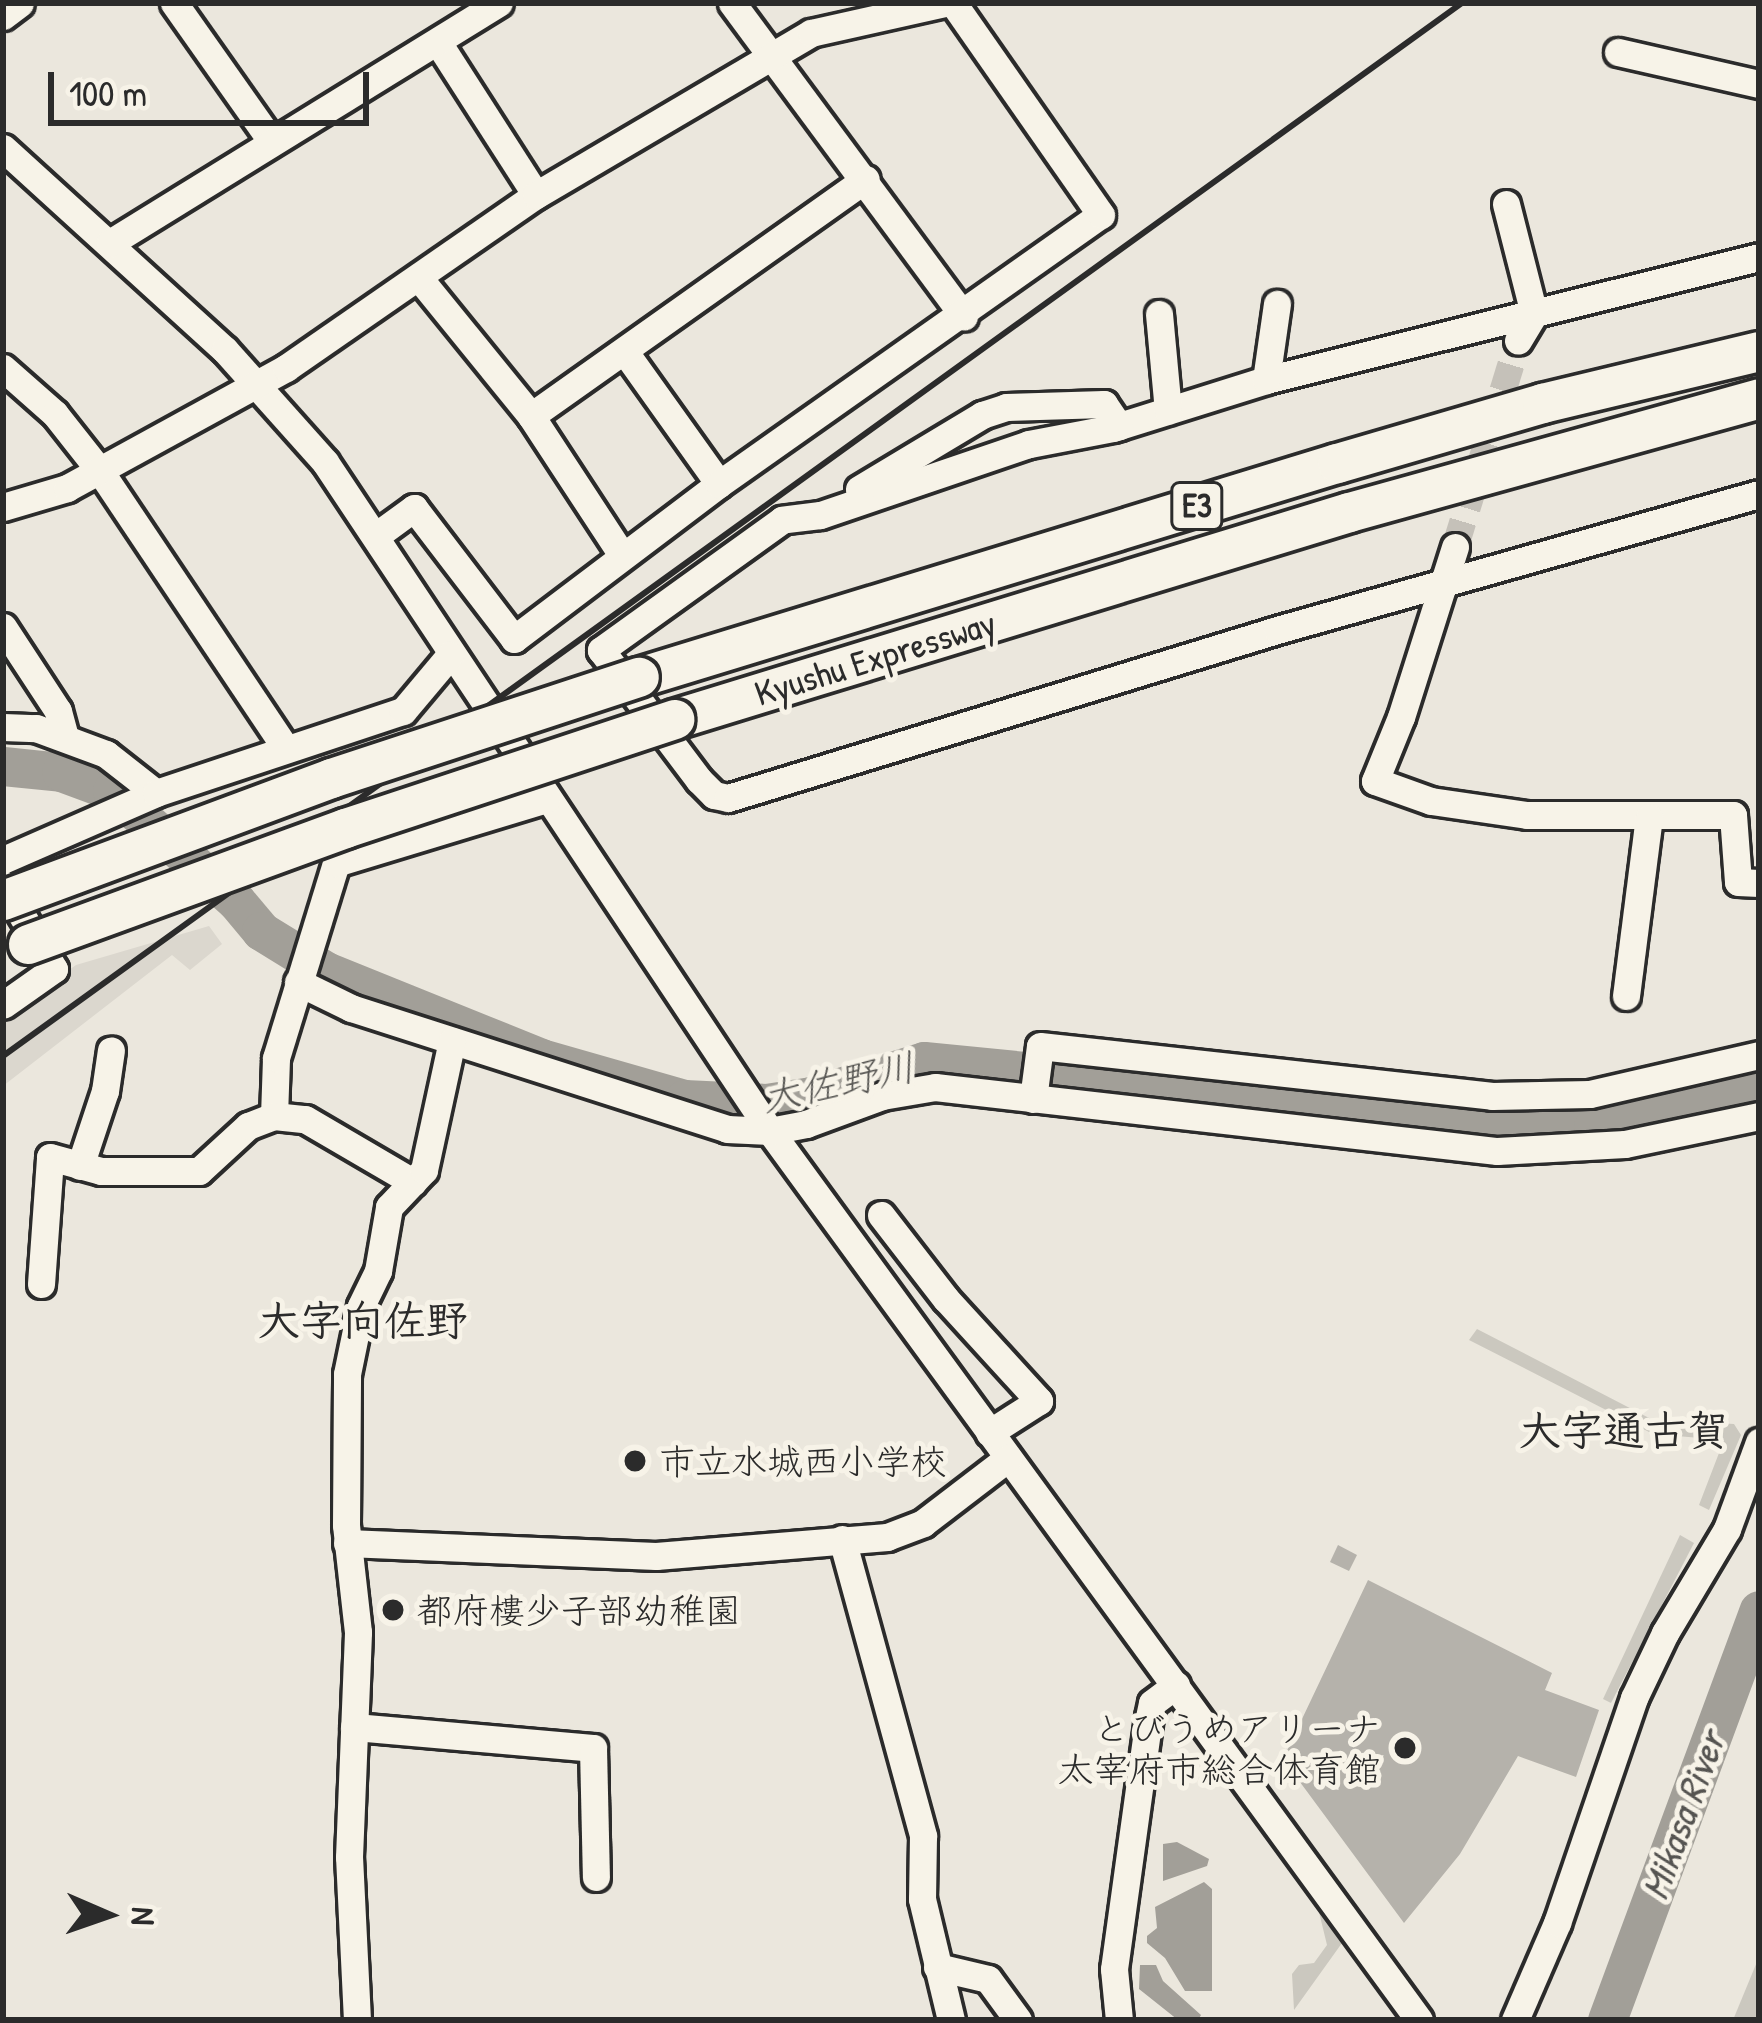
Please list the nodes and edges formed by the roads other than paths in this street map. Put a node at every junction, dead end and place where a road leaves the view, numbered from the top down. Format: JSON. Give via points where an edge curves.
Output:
{"nodes":[{"id":1,"x":20,"y":3,"type":"edge"},
{"id":2,"x":174,"y":3,"type":"edge"},
{"id":3,"x":500,"y":3,"type":"edge"},
{"id":4,"x":732,"y":3,"type":"edge"},
{"id":5,"x":810,"y":3,"type":"edge"},
{"id":6,"x":949,"y":3,"type":"edge"},
{"id":7,"x":3,"y":16,"type":"edge"},
{"id":8,"x":811,"y":33,"type":"junction"},
{"id":9,"x":439,"y":44,"type":"junction"},
{"id":10,"x":1618,"y":52,"type":"dead end"},
{"id":11,"x":773,"y":56,"type":"junction"},
{"id":12,"x":1759,"y":84,"type":"edge"},
{"id":13,"x":272,"y":142,"type":"junction"},
{"id":14,"x":3,"y":148,"type":"edge"},
{"id":15,"x":866,"y":179,"type":"junction"},
{"id":16,"x":536,"y":196,"type":"junction"},
{"id":17,"x":1506,"y":204,"type":"dead end"},
{"id":18,"x":110,"y":243,"type":"junction"},
{"id":19,"x":1759,"y":257,"type":"edge"},
{"id":20,"x":419,"y":278,"type":"junction"},
{"id":21,"x":1277,"y":304,"type":"dead end"},
{"id":22,"x":1159,"y":314,"type":"dead end"},
{"id":23,"x":1534,"y":314,"type":"junction"},
{"id":24,"x":964,"y":316,"type":"junction"},
{"id":25,"x":1518,"y":341,"type":"tunnel mouth"},
{"id":26,"x":1759,"y":351,"type":"edge"},
{"id":27,"x":626,"y":352,"type":"junction"},
{"id":28,"x":3,"y":368,"type":"edge"},
{"id":29,"x":1266,"y":380,"type":"junction"},
{"id":30,"x":257,"y":382,"type":"junction"},
{"id":31,"x":1759,"y":398,"type":"edge"},
{"id":32,"x":1168,"y":410,"type":"junction"},
{"id":33,"x":531,"y":416,"type":"junction"},
{"id":34,"x":1119,"y":426,"type":"junction"},
{"id":35,"x":100,"y":471,"type":"junction"},
{"id":36,"x":718,"y":484,"type":"junction"},
{"id":37,"x":1759,"y":494,"type":"edge"},
{"id":38,"x":851,"y":504,"type":"junction"},
{"id":39,"x":3,"y":506,"type":"edge"},
{"id":40,"x":377,"y":535,"type":"junction"},
{"id":41,"x":1455,"y":547,"type":"tunnel mouth"},
{"id":42,"x":622,"y":555,"type":"junction"},
{"id":43,"x":1444,"y":582,"type":"junction"},
{"id":44,"x":3,"y":627,"type":"edge"},
{"id":45,"x":450,"y":655,"type":"junction"},
{"id":46,"x":3,"y":727,"type":"edge"},
{"id":47,"x":676,"y":735,"type":"junction"},
{"id":48,"x":65,"y":737,"type":"junction"},
{"id":49,"x":285,"y":747,"type":"junction"},
{"id":50,"x":156,"y":793,"type":"junction"},
{"id":51,"x":547,"y":799,"type":"junction"},
{"id":52,"x":1649,"y":817,"type":"junction"},
{"id":53,"x":3,"y":860,"type":"edge"},
{"id":54,"x":3,"y":884,"type":"edge"},
{"id":55,"x":1759,"y":884,"type":"edge"},
{"id":56,"x":3,"y":900,"type":"edge"},
{"id":57,"x":16,"y":949,"type":"edge"},
{"id":58,"x":298,"y":982,"type":"junction"},
{"id":59,"x":1626,"y":996,"type":"dead end"},
{"id":60,"x":3,"y":1005,"type":"edge"},
{"id":61,"x":452,"y":1041,"type":"junction"},
{"id":62,"x":111,"y":1050,"type":"dead end"},
{"id":63,"x":1759,"y":1055,"type":"edge"},
{"id":64,"x":1034,"y":1100,"type":"junction"},
{"id":65,"x":274,"y":1116,"type":"junction"},
{"id":66,"x":1759,"y":1116,"type":"edge"},
{"id":67,"x":770,"y":1131,"type":"junction"},
{"id":68,"x":80,"y":1166,"type":"junction"},
{"id":69,"x":413,"y":1182,"type":"junction"},
{"id":70,"x":881,"y":1215,"type":"dead end"},
{"id":71,"x":41,"y":1284,"type":"dead end"},
{"id":72,"x":989,"y":1433,"type":"junction"},
{"id":73,"x":1759,"y":1442,"type":"edge"},
{"id":74,"x":1008,"y":1458,"type":"junction"},
{"id":75,"x":842,"y":1539,"type":"junction"},
{"id":76,"x":347,"y":1543,"type":"junction"},
{"id":77,"x":1175,"y":1684,"type":"junction"},
{"id":78,"x":354,"y":1727,"type":"junction"},
{"id":79,"x":596,"y":1877,"type":"dead end"},
{"id":80,"x":937,"y":1966,"type":"junction"},
{"id":81,"x":357,"y":2020,"type":"edge"},
{"id":82,"x":950,"y":2020,"type":"edge"},
{"id":83,"x":1018,"y":2020,"type":"edge"},
{"id":84,"x":1119,"y":2020,"type":"edge"},
{"id":85,"x":1419,"y":2020,"type":"edge"},
{"id":86,"x":1515,"y":2020,"type":"edge"}],
"edges":[{"from":1,"to":7,"type":"street"},
{"from":2,"to":13,"type":"street"},
{"from":3,"to":9,"type":"street"},
{"from":4,"to":11,"type":"street"},
{"from":5,"to":8,"type":"street"},
{"from":6,"to":8,"type":"street"},
{"from":6,"to":24,"type":"street","via":[[1101,215]]},
{"from":8,"to":11,"type":"street"},
{"from":9,"to":13,"type":"street"},
{"from":9,"to":16,"type":"street"},
{"from":10,"to":12,"type":"street"},
{"from":11,"to":15,"type":"street"},
{"from":11,"to":16,"type":"street"},
{"from":13,"to":18,"type":"street"},
{"from":14,"to":18,"type":"street"},
{"from":15,"to":24,"type":"street"},
{"from":15,"to":27,"type":"street"},
{"from":16,"to":20,"type":"street"},
{"from":17,"to":23,"type":"street"},
{"from":18,"to":30,"type":"street"},
{"from":19,"to":23,"type":"street"},
{"from":20,"to":30,"type":"street"},
{"from":20,"to":33,"type":"street"},
{"from":21,"to":29,"type":"street"},
{"from":22,"to":32,"type":"street"},
{"from":23,"to":25,"type":"street"},
{"from":23,"to":29,"type":"street"},
{"from":24,"to":36,"type":"street"},
{"from":26,"to":56,"type":"highway","name":"Kyushu Expressway","number":"E3","bridge":true,"via":[[1542,403],[639,677],[331,778]]},
{"from":27,"to":33,"type":"street"},
{"from":27,"to":36,"type":"street"},
{"from":28,"to":35,"type":"street","via":[[55,414]]},
{"from":29,"to":32,"type":"street"},
{"from":30,"to":35,"type":"street"},
{"from":30,"to":40,"type":"street"},
{"from":31,"to":47,"type":"highway","name":"Kyushu Expressway","number":"E3","via":[[1349,512]]},
{"from":32,"to":34,"type":"street"},
{"from":33,"to":42,"type":"street"},
{"from":34,"to":38,"type":"street","via":[[1029,444]]},
{"from":34,"to":38,"type":"street","via":[[1104,404],[1006,407],[855,491]]},
{"from":35,"to":39,"type":"street"},
{"from":35,"to":49,"type":"street"},
{"from":36,"to":42,"type":"street"},
{"from":37,"to":43,"type":"street"},
{"from":38,"to":47,"type":"street","via":[[782,520],[601,650]]},
{"from":40,"to":42,"type":"street","via":[[414,508],[514,639]]},
{"from":40,"to":45,"type":"street"},
{"from":41,"to":43,"type":"street"},
{"from":43,"to":47,"type":"street","via":[[728,798],[714,795]]},
{"from":43,"to":52,"type":"street","via":[[1375,781],[1431,801],[1527,815]]},
{"from":44,"to":48,"type":"street","via":[[58,711]]},
{"from":45,"to":49,"type":"street","via":[[404,711]]},
{"from":45,"to":51,"type":"street"},
{"from":46,"to":48,"type":"street"},
{"from":47,"to":57,"type":"highway","name":"Kyushu Expressway","number":"E3","bridge":true,"via":[[345,828]]},
{"from":48,"to":50,"type":"street","via":[[106,754]]},
{"from":49,"to":50,"type":"street"},
{"from":50,"to":53,"type":"street"},
{"from":51,"to":58,"type":"street","via":[[336,863]]},
{"from":51,"to":67,"type":"street"},
{"from":52,"to":55,"type":"street","via":[[1733,815],[1738,882]]},
{"from":52,"to":59,"type":"street"},
{"from":54,"to":60,"type":"street","via":[[54,969]]},
{"from":58,"to":61,"type":"street"},
{"from":58,"to":65,"type":"street","via":[[276,1058]]},
{"from":61,"to":67,"type":"street","via":[[691,1122]]},
{"from":61,"to":69,"type":"street","via":[[424,1170]]},
{"from":62,"to":68,"type":"street"},
{"from":63,"to":64,"type":"street","via":[[1590,1094],[1492,1096],[1040,1046]]},
{"from":64,"to":66,"type":"street","via":[[1497,1151],[1625,1144]]},
{"from":64,"to":67,"type":"street","via":[[914,1089]]},
{"from":65,"to":68,"type":"street","via":[[248,1126],[199,1171]]},
{"from":65,"to":69,"type":"street","via":[[320,1127]]},
{"from":67,"to":72,"type":"street"},
{"from":68,"to":71,"type":"street","via":[[50,1157]]},
{"from":69,"to":76,"type":"street","via":[[389,1207],[378,1271],[352,1337]]},
{"from":70,"to":72,"type":"street","via":[[1039,1401]]},
{"from":72,"to":74,"type":"street"},
{"from":73,"to":86,"type":"street","via":[[1727,1529],[1634,1698]]},
{"from":74,"to":75,"type":"street","via":[[906,1533]]},
{"from":74,"to":77,"type":"street"},
{"from":75,"to":76,"type":"street","via":[[656,1556]]},
{"from":75,"to":80,"type":"street","via":[[923,1836],[922,1899]]},
{"from":76,"to":78,"type":"street","via":[[358,1632]]},
{"from":77,"to":84,"type":"street","via":[[1152,1703],[1149,1717],[1114,1969]]},
{"from":77,"to":85,"type":"street"},
{"from":78,"to":79,"type":"street","via":[[593,1748]]},
{"from":78,"to":81,"type":"street","via":[[349,1857]]},
{"from":80,"to":82,"type":"street"},
{"from":80,"to":83,"type":"street","via":[[988,1978]]}]}
